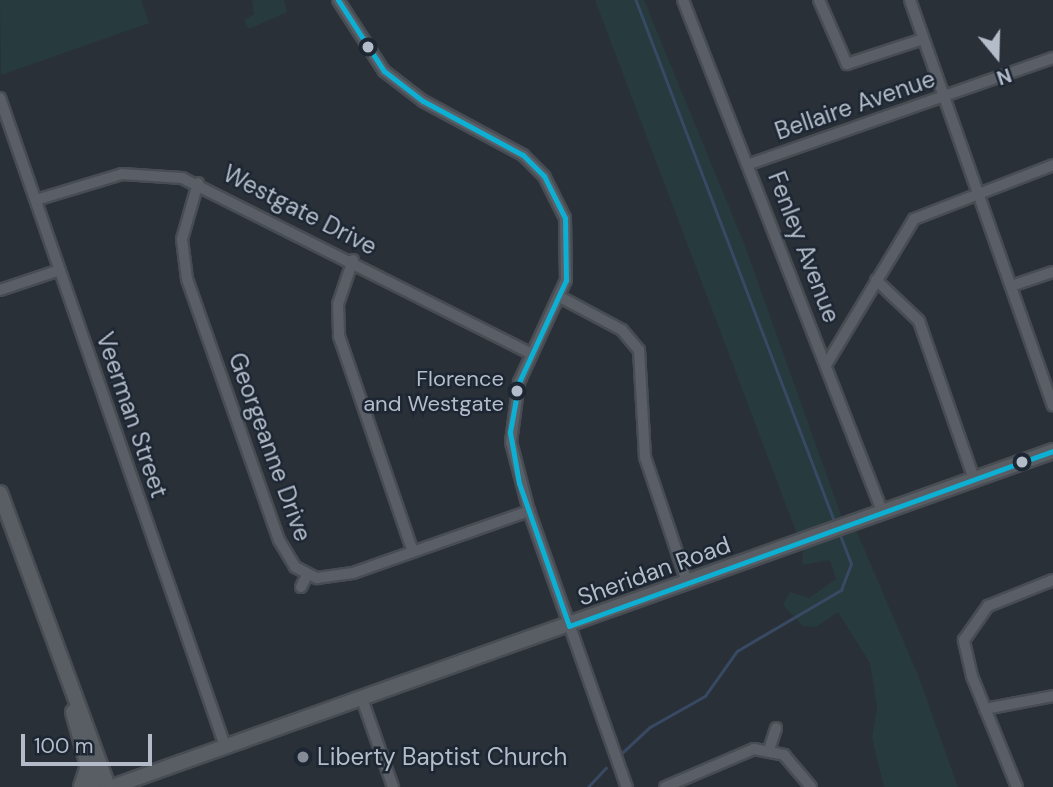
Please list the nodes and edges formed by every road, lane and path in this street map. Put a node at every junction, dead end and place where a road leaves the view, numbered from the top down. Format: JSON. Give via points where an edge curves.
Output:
{"nodes":[{"id":1,"x":338,"y":0,"type":"edge"},
{"id":2,"x":683,"y":0,"type":"edge"},
{"id":3,"x":819,"y":0,"type":"edge"},
{"id":4,"x":910,"y":0,"type":"edge"},
{"id":5,"x":923,"y":39,"type":"junction"},
{"id":6,"x":1053,"y":58,"type":"edge"},
{"id":7,"x":943,"y":96,"type":"junction"},
{"id":8,"x":0,"y":98,"type":"edge"},
{"id":9,"x":750,"y":164,"type":"junction"},
{"id":10,"x":1053,"y":165,"type":"edge"},
{"id":11,"x":198,"y":183,"type":"junction"},
{"id":12,"x":977,"y":191,"type":"junction"},
{"id":13,"x":36,"y":200,"type":"junction"},
{"id":14,"x":353,"y":260,"type":"junction"},
{"id":15,"x":60,"y":270,"type":"junction"},
{"id":16,"x":1053,"y":272,"type":"edge"},
{"id":17,"x":876,"y":281,"type":"junction"},
{"id":18,"x":1011,"y":286,"type":"junction"},
{"id":19,"x":0,"y":290,"type":"edge"},
{"id":20,"x":560,"y":297,"type":"junction"},
{"id":21,"x":530,"y":353,"type":"junction"},
{"id":22,"x":826,"y":365,"type":"junction"},
{"id":23,"x":1053,"y":405,"type":"edge"},
{"id":24,"x":1053,"y":452,"type":"edge"},
{"id":25,"x":974,"y":479,"type":"junction"},
{"id":26,"x":0,"y":493,"type":"edge"},
{"id":27,"x":3,"y":511,"type":"edge"},
{"id":28,"x":528,"y":511,"type":"junction"},
{"id":29,"x":882,"y":512,"type":"junction"},
{"id":30,"x":413,"y":551,"type":"junction"},
{"id":31,"x":307,"y":575,"type":"junction"},
{"id":32,"x":1053,"y":580,"type":"edge"},
{"id":33,"x":687,"y":582,"type":"junction"},
{"id":34,"x":301,"y":587,"type":"dead end"},
{"id":35,"x":569,"y":626,"type":"junction"},
{"id":36,"x":1053,"y":696,"type":"edge"},
{"id":37,"x":362,"y":699,"type":"junction"},
{"id":38,"x":985,"y":709,"type":"junction"},
{"id":39,"x":776,"y":728,"type":"dead end"},
{"id":40,"x":225,"y":746,"type":"junction"},
{"id":41,"x":769,"y":750,"type":"junction"},
{"id":42,"x":94,"y":761,"type":"junction"},
{"id":43,"x":135,"y":782,"type":"edge"},
{"id":44,"x":81,"y":787,"type":"edge"},
{"id":45,"x":94,"y":787,"type":"edge"},
{"id":46,"x":110,"y":787,"type":"edge"},
{"id":47,"x":393,"y":787,"type":"edge"},
{"id":48,"x":627,"y":787,"type":"edge"},
{"id":49,"x":665,"y":787,"type":"edge"},
{"id":50,"x":811,"y":787,"type":"edge"},
{"id":51,"x":1017,"y":787,"type":"edge"}],
"edges":[{"from":1,"to":20,"type":"street","via":[[357,39],[394,80],[512,148],[544,176],[569,235]]},
{"from":2,"to":9,"type":"street","name":"Fenley Avenue"},
{"from":3,"to":5,"type":"street","via":[[847,64]]},
{"from":4,"to":5,"type":"street"},
{"from":5,"to":7,"type":"street"},
{"from":6,"to":7,"type":"street","name":"Bellaire Avenue"},
{"from":7,"to":9,"type":"street","name":"Bellaire Avenue"},
{"from":7,"to":12,"type":"street"},
{"from":8,"to":13,"type":"street","name":"Veerman Street"},
{"from":9,"to":22,"type":"street","name":"Fenley Avenue"},
{"from":10,"to":12,"type":"street"},
{"from":11,"to":13,"type":"street","name":"Westgate Drive","via":[[122,174]]},
{"from":11,"to":14,"type":"street","name":"Westgate Drive"},
{"from":11,"to":31,"type":"street","name":"Georgeanne Drive","via":[[182,239],[187,279],[279,540]]},
{"from":12,"to":17,"type":"street","via":[[914,219]]},
{"from":12,"to":18,"type":"street"},
{"from":13,"to":15,"type":"street","name":"Veerman Street"},
{"from":14,"to":21,"type":"street","name":"Westgate Drive"},
{"from":14,"to":30,"type":"street","via":[[339,296],[339,335]]},
{"from":15,"to":19,"type":"street"},
{"from":15,"to":40,"type":"street","name":"Veerman Street"},
{"from":16,"to":18,"type":"street"},
{"from":17,"to":22,"type":"street"},
{"from":17,"to":25,"type":"street","via":[[919,321]]},
{"from":18,"to":23,"type":"street"},
{"from":20,"to":21,"type":"street"},
{"from":20,"to":33,"type":"street","via":[[622,330],[639,350],[645,457]]},
{"from":21,"to":28,"type":"street","via":[[510,432]]},
{"from":22,"to":29,"type":"street","name":"Fenley Avenue"},
{"from":24,"to":25,"type":"main road","name":"Sheridan Road"},
{"from":25,"to":29,"type":"main road","name":"Sheridan Road"},
{"from":26,"to":27,"type":"main road"},
{"from":27,"to":42,"type":"main road"},
{"from":28,"to":30,"type":"street","name":"Georgeanne Drive"},
{"from":28,"to":35,"type":"street"},
{"from":29,"to":33,"type":"main road","name":"Sheridan Road"},
{"from":30,"to":31,"type":"street","name":"Georgeanne Drive","via":[[337,576]]},
{"from":31,"to":34,"type":"street"},
{"from":32,"to":38,"type":"street","via":[[988,606],[966,634],[966,660]]},
{"from":33,"to":35,"type":"main road","name":"Sheridan Road"},
{"from":35,"to":37,"type":"main road","name":"Sheridan Road"},
{"from":35,"to":48,"type":"street"},
{"from":36,"to":38,"type":"street"},
{"from":37,"to":40,"type":"main road","name":"Sheridan Road"},
{"from":37,"to":47,"type":"street"},
{"from":38,"to":51,"type":"street"},
{"from":39,"to":41,"type":"street"},
{"from":40,"to":43,"type":"main road","name":"Sheridan Road"},
{"from":41,"to":49,"type":"street","via":[[737,752]]},
{"from":41,"to":50,"type":"street","via":[[792,760]]},
{"from":42,"to":43,"type":"main road"},
{"from":42,"to":44,"type":"main road"},
{"from":42,"to":45,"type":"main road"},
{"from":42,"to":46,"type":"main road"},
{"from":43,"to":46,"type":"main road","name":"Sheridan Road"}]}
